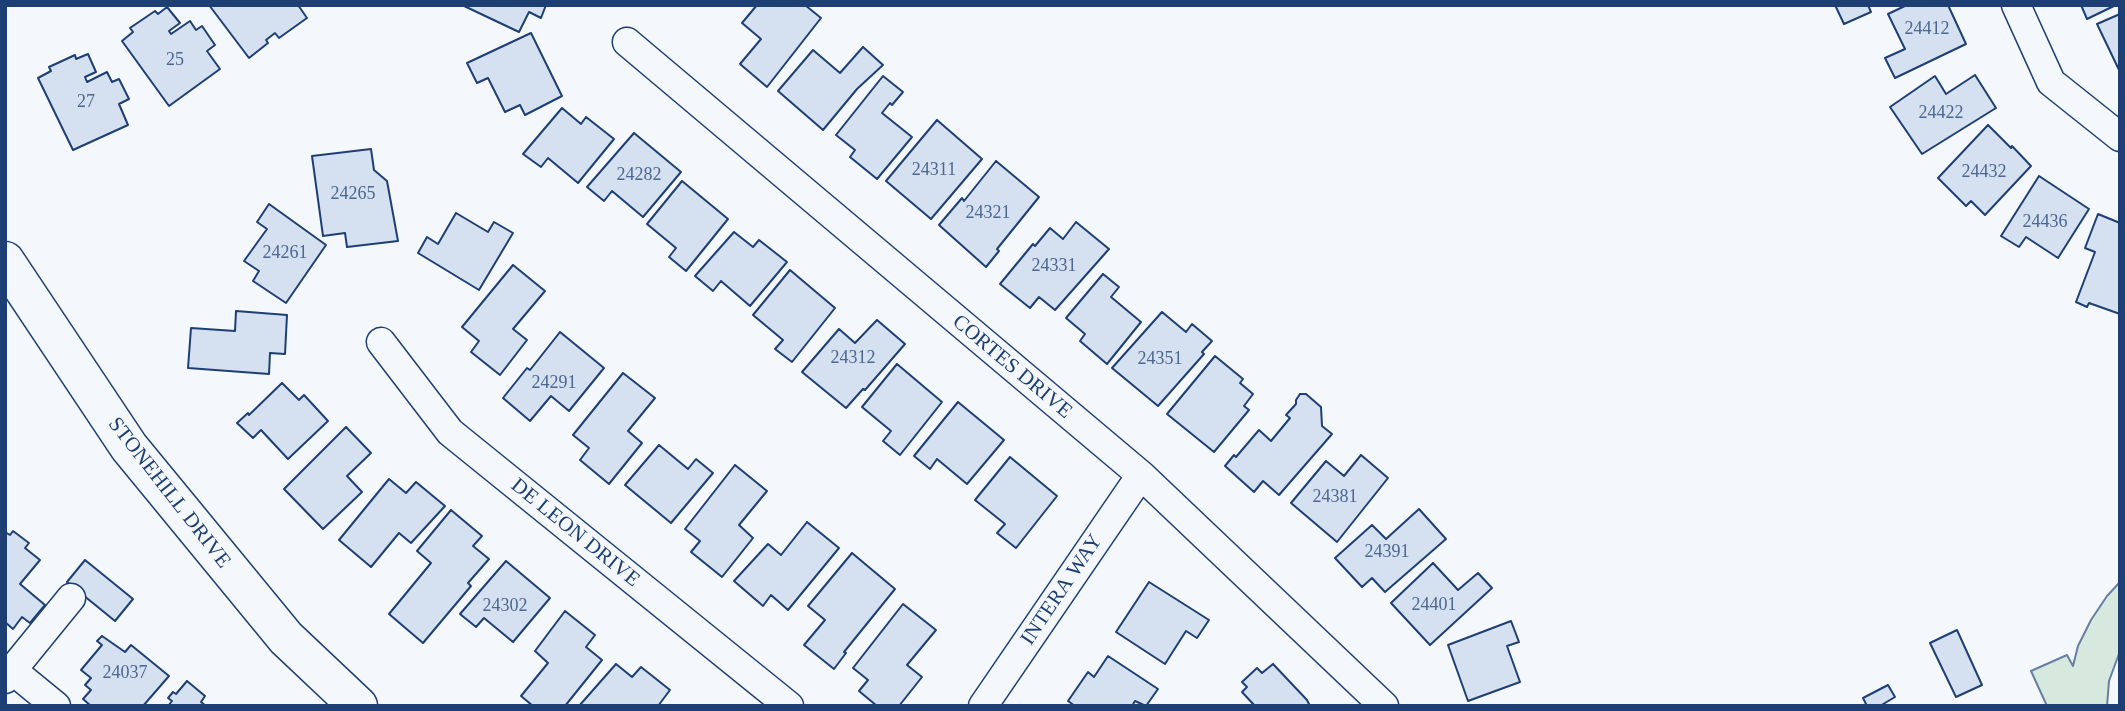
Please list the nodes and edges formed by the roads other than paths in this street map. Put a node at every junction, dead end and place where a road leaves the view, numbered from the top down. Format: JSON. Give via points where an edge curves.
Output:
{"nodes":[{"id":1,"x":2016,"y":5,"type":"edge"},
{"id":2,"x":627,"y":42,"type":"dead end"},
{"id":3,"x":2120,"y":137,"type":"edge"},
{"id":4,"x":5,"y":261,"type":"edge"},
{"id":5,"x":381,"y":342,"type":"dead end"},
{"id":6,"x":1141,"y":475,"type":"junction"},
{"id":7,"x":71,"y":598,"type":"dead end"},
{"id":8,"x":9,"y":675,"type":"edge"},
{"id":9,"x":56,"y":706,"type":"edge"},
{"id":10,"x":358,"y":706,"type":"edge"},
{"id":11,"x":789,"y":706,"type":"edge"},
{"id":12,"x":983,"y":706,"type":"edge"},
{"id":13,"x":1384,"y":706,"type":"edge"}],
"edges":[{"from":1,"to":3,"type":"street","via":[[2051,82]]},
{"from":2,"to":6,"type":"street","name":"CORTES DRIVE"},
{"from":4,"to":10,"type":"main road","name":"STONEHILL DRIVE","via":[[129,447],[286,638]]},
{"from":5,"to":11,"type":"street","name":"DE LEON DRIVE","via":[[450,432]]},
{"from":6,"to":12,"type":"street","name":"INTERA WAY"},
{"from":6,"to":13,"type":"street","name":"CORTES DRIVE"},
{"from":7,"to":8,"type":"street"},
{"from":8,"to":9,"type":"street"}]}
